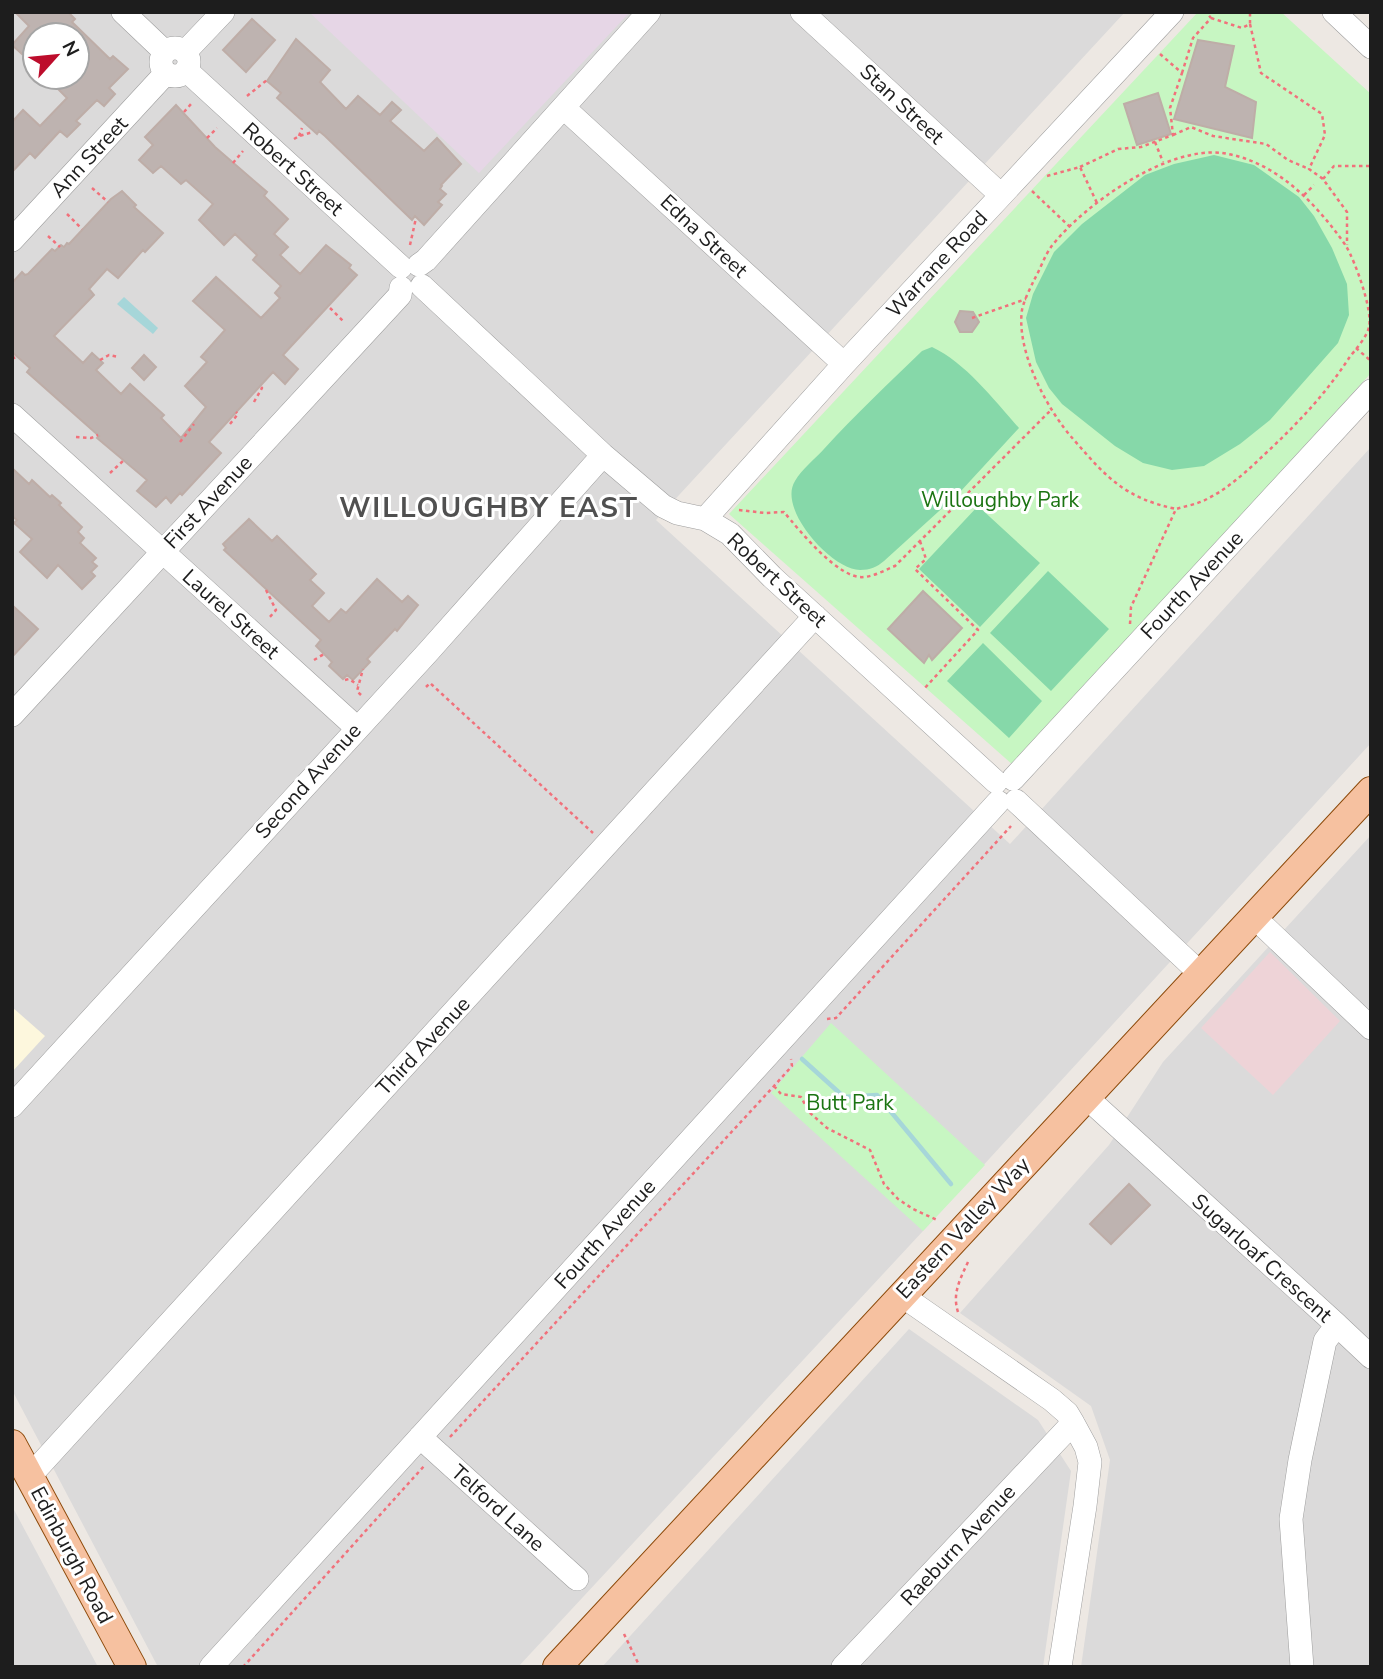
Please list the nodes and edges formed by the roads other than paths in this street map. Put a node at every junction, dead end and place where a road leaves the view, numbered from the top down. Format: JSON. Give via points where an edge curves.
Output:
{"nodes":[{"id":1,"x":122,"y":12,"type":"edge"},
{"id":2,"x":223,"y":12,"type":"edge"},
{"id":3,"x":649,"y":12,"type":"edge"},
{"id":4,"x":802,"y":12,"type":"edge"},
{"id":5,"x":1172,"y":12,"type":"edge"},
{"id":6,"x":1334,"y":12,"type":"edge"},
{"id":7,"x":1371,"y":47,"type":"edge"},
{"id":8,"x":176,"y":62,"type":"junction"},
{"id":9,"x":564,"y":108,"type":"junction"},
{"id":10,"x":1001,"y":195,"type":"junction"},
{"id":11,"x":12,"y":240,"type":"edge"},
{"id":12,"x":411,"y":270,"type":"junction"},
{"id":13,"x":844,"y":364,"type":"junction"},
{"id":14,"x":1371,"y":391,"type":"edge"},
{"id":15,"x":12,"y":415,"type":"edge"},
{"id":16,"x":603,"y":455,"type":"junction"},
{"id":17,"x":705,"y":519,"type":"junction"},
{"id":18,"x":162,"y":551,"type":"junction"},
{"id":19,"x":816,"y":616,"type":"junction"},
{"id":20,"x":12,"y":715,"type":"edge"},
{"id":21,"x":356,"y":728,"type":"junction"},
{"id":22,"x":1006,"y":791,"type":"junction"},
{"id":23,"x":1371,"y":791,"type":"edge"},
{"id":24,"x":1254,"y":917,"type":"junction"},
{"id":25,"x":1201,"y":974,"type":"junction"},
{"id":26,"x":1371,"y":1028,"type":"edge"},
{"id":27,"x":1086,"y":1097,"type":"junction"},
{"id":28,"x":12,"y":1106,"type":"edge"},
{"id":29,"x":901,"y":1295,"type":"junction"},
{"id":30,"x":1336,"y":1325,"type":"junction"},
{"id":31,"x":1371,"y":1357,"type":"edge"},
{"id":32,"x":1073,"y":1423,"type":"junction"},
{"id":33,"x":12,"y":1444,"type":"edge"},
{"id":34,"x":428,"y":1445,"type":"junction"},
{"id":35,"x":30,"y":1476,"type":"junction"},
{"id":36,"x":577,"y":1579,"type":"dead end"},
{"id":37,"x":131,"y":1667,"type":"edge"},
{"id":38,"x":211,"y":1667,"type":"edge"},
{"id":39,"x":557,"y":1667,"type":"edge"},
{"id":40,"x":843,"y":1667,"type":"edge"},
{"id":41,"x":1060,"y":1667,"type":"edge"},
{"id":42,"x":1302,"y":1667,"type":"edge"}],
"edges":[{"from":1,"to":8,"type":"street","name":"Robert Street"},
{"from":2,"to":8,"type":"street","name":"Ann Street"},
{"from":3,"to":9,"type":"street","name":"First Avenue"},
{"from":4,"to":10,"type":"street","name":"Stan Street"},
{"from":5,"to":10,"type":"street","name":"Warrane Road","via":[[1022,181]]},
{"from":6,"to":7,"type":"street"},
{"from":8,"to":11,"type":"street","name":"Ann Street"},
{"from":8,"to":12,"type":"street","name":"Robert Street"},
{"from":9,"to":12,"type":"street","name":"First Avenue","via":[[426,260]]},
{"from":9,"to":13,"type":"street","name":"Edna Street"},
{"from":10,"to":13,"type":"street","name":"Warrane Road"},
{"from":12,"to":16,"type":"street","name":"Robert Street"},
{"from":12,"to":18,"type":"street","name":"First Avenue","via":[[400,295]]},
{"from":13,"to":17,"type":"street","name":"Warrane Road"},
{"from":14,"to":22,"type":"street","name":"Fourth Avenue"},
{"from":15,"to":18,"type":"street","name":"Laurel Street"},
{"from":16,"to":17,"type":"street","name":"Robert Street","via":[[663,506]]},
{"from":16,"to":21,"type":"street","name":"Second Avenue"},
{"from":17,"to":19,"type":"street","name":"Robert Street","via":[[730,534]]},
{"from":18,"to":20,"type":"street","name":"First Avenue"},
{"from":18,"to":21,"type":"street","name":"Laurel Street"},
{"from":19,"to":22,"type":"street","name":"Robert Street"},
{"from":19,"to":35,"type":"street","name":"Third Avenue"},
{"from":21,"to":28,"type":"street","name":"Second Avenue"},
{"from":22,"to":25,"type":"street","name":"Robert Street"},
{"from":22,"to":34,"type":"street","name":"Fourth Avenue"},
{"from":23,"to":24,"type":"main road","name":"Eastern Valley Way"},
{"from":24,"to":25,"type":"main road","name":"Eastern Valley Way"},
{"from":24,"to":26,"type":"street"},
{"from":25,"to":27,"type":"main road","name":"Eastern Valley Way"},
{"from":27,"to":29,"type":"main road","name":"Eastern Valley Way"},
{"from":27,"to":30,"type":"street","name":"Sugarloaf Crescent"},
{"from":29,"to":32,"type":"street","via":[[1052,1400]]},
{"from":29,"to":39,"type":"main road","name":"Eastern Valley Way"},
{"from":30,"to":31,"type":"street"},
{"from":30,"to":42,"type":"street","name":"Sugarloaf Crescent","via":[[1325,1341],[1291,1519]]},
{"from":32,"to":40,"type":"street","name":"Raeburn Avenue"},
{"from":32,"to":41,"type":"street","via":[[1090,1462]]},
{"from":33,"to":35,"type":"main road","name":"Edinburgh Road"},
{"from":34,"to":36,"type":"street","name":"Telford Lane"},
{"from":34,"to":38,"type":"street","name":"Fourth Avenue"},
{"from":35,"to":37,"type":"main road","name":"Edinburgh Road"}]}
